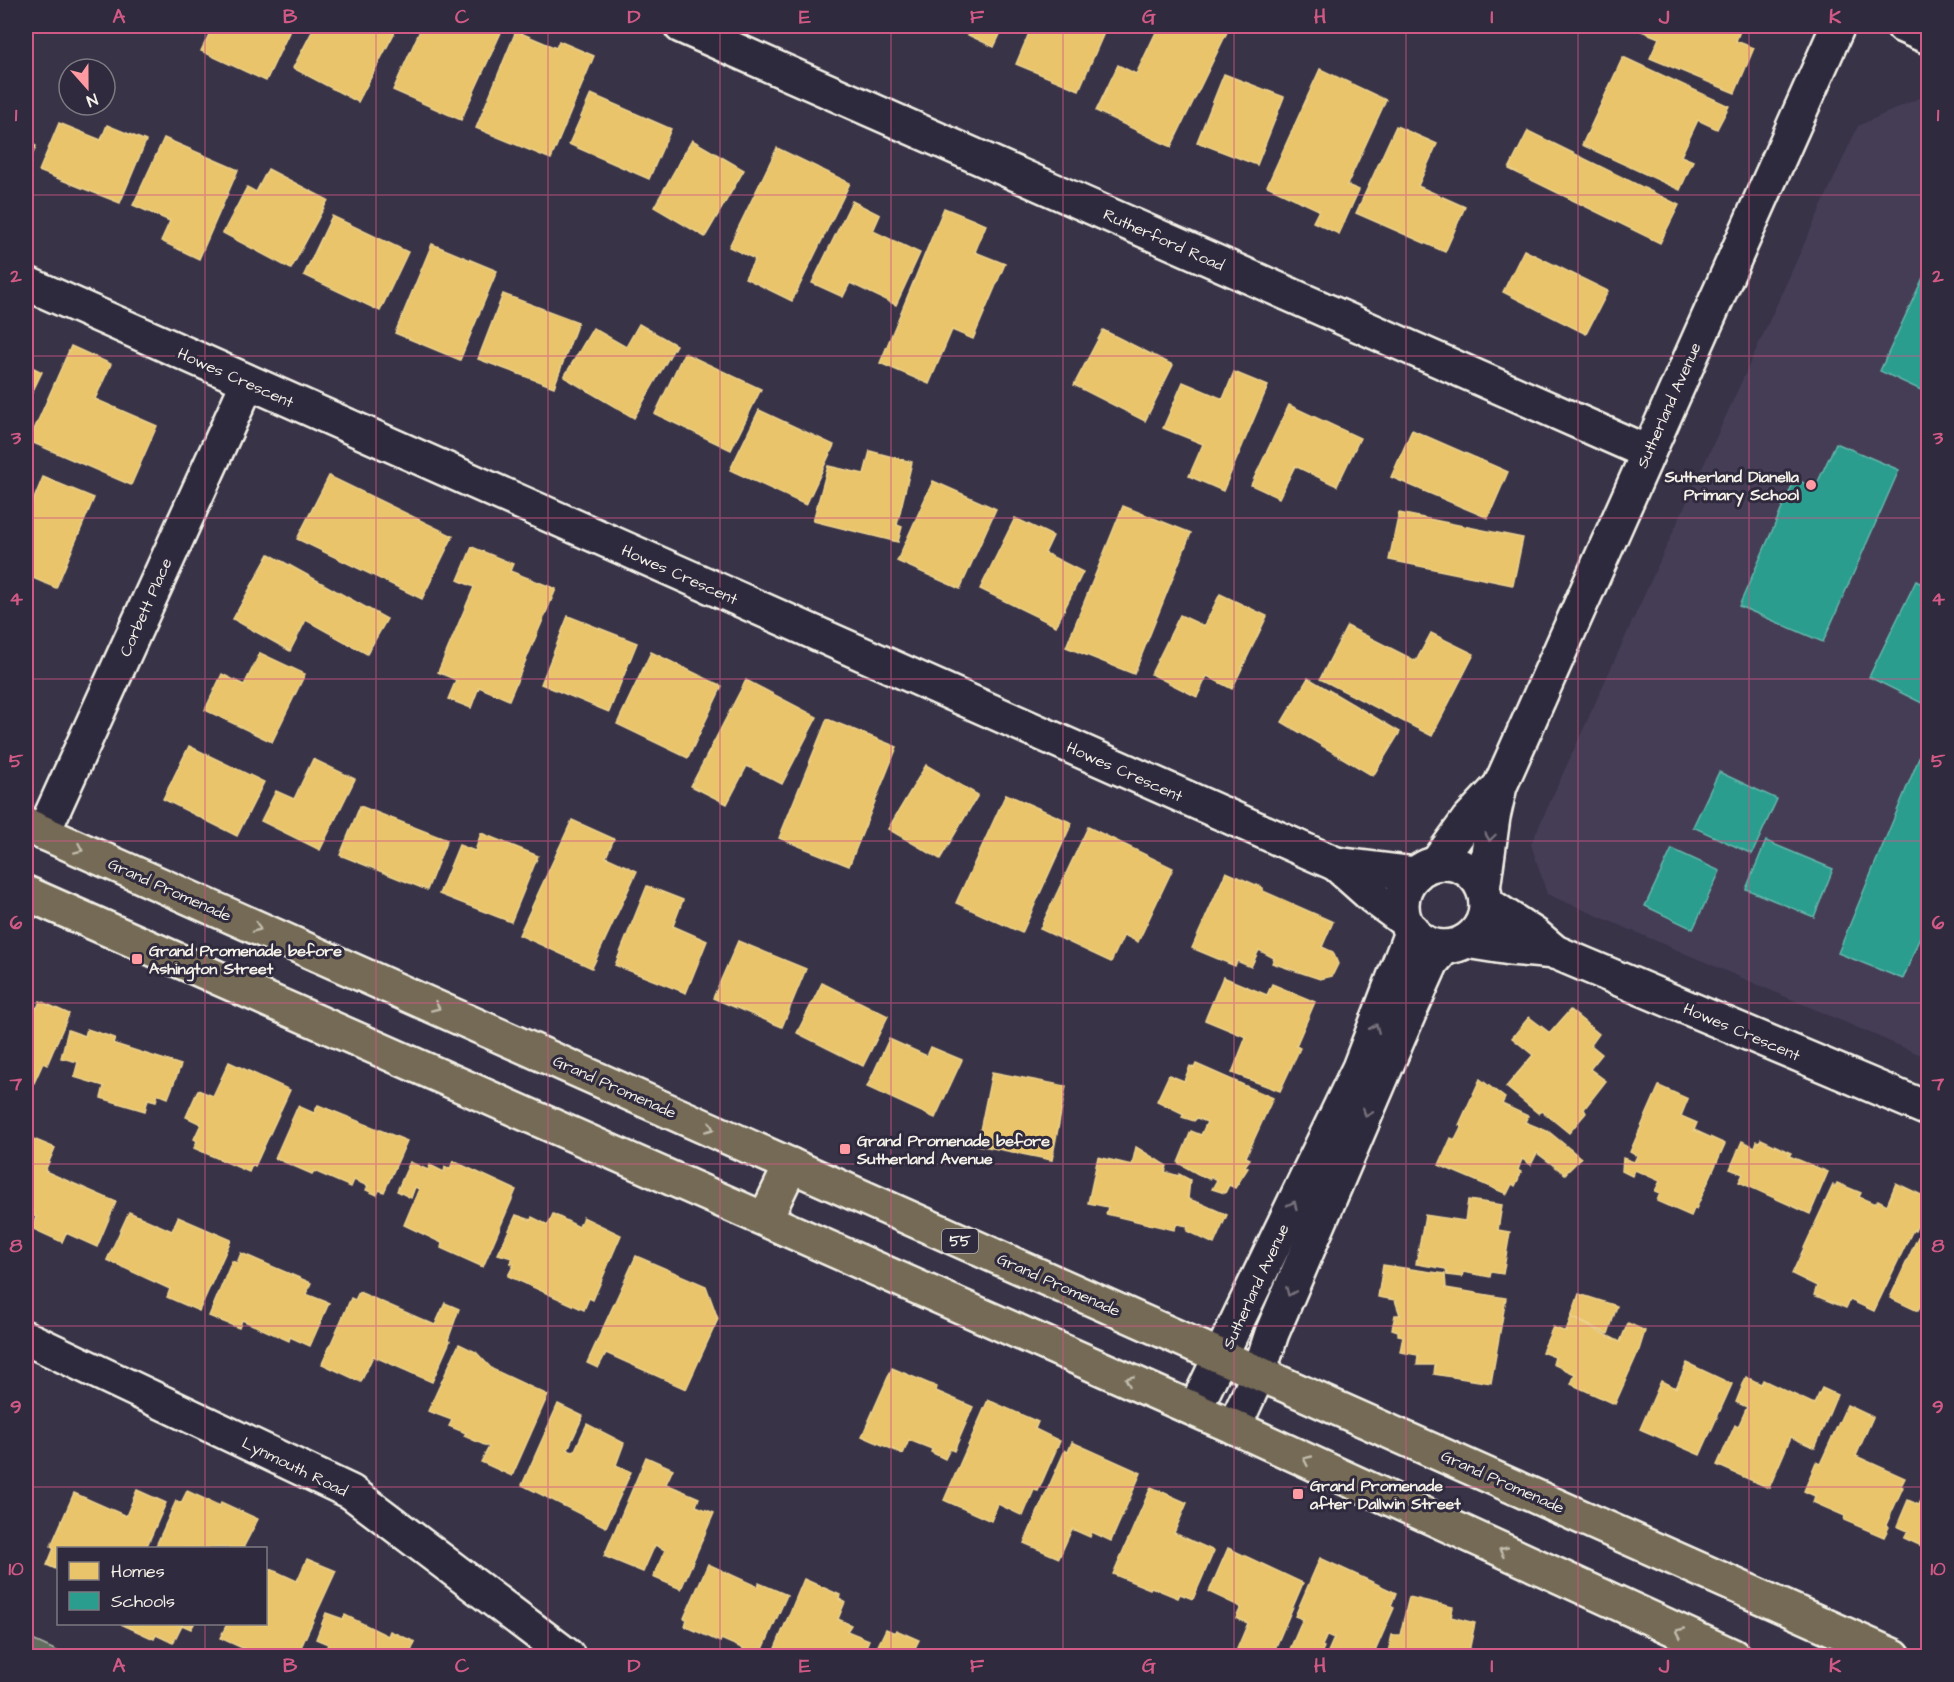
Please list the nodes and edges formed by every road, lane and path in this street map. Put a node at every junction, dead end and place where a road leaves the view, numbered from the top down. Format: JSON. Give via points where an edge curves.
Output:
{"nodes":[{"id":1,"x":681,"y":26,"type":"edge"},
{"id":2,"x":1838,"y":26,"type":"edge"},
{"id":3,"x":1903,"y":26,"type":"edge"},
{"id":4,"x":1929,"y":37,"type":"edge"},
{"id":5,"x":26,"y":283,"type":"edge"},
{"id":6,"x":248,"y":382,"type":"junction"},
{"id":7,"x":1647,"y":452,"type":"junction"},
{"id":8,"x":1500,"y":786,"type":"junction"},
{"id":9,"x":34,"y":829,"type":"edge"},
{"id":10,"x":1336,"y":864,"type":"junction"},
{"id":11,"x":1426,"y":868,"type":"junction"},
{"id":12,"x":26,"y":893,"type":"edge"},
{"id":13,"x":1485,"y":896,"type":"junction"},
{"id":14,"x":1408,"y":925,"type":"junction"},
{"id":15,"x":1455,"y":944,"type":"junction"},
{"id":16,"x":1555,"y":952,"type":"junction"},
{"id":17,"x":1929,"y":1109,"type":"edge"},
{"id":18,"x":791,"y":1165,"type":"junction"},
{"id":19,"x":1327,"y":1168,"type":"junction"},
{"id":20,"x":765,"y":1219,"type":"junction"},
{"id":21,"x":26,"y":1338,"type":"edge"},
{"id":22,"x":1221,"y":1357,"type":"junction"},
{"id":23,"x":1258,"y":1373,"type":"junction"},
{"id":24,"x":1195,"y":1409,"type":"junction"},
{"id":25,"x":1234,"y":1427,"type":"junction"},
{"id":26,"x":567,"y":1656,"type":"edge"},
{"id":27,"x":1733,"y":1656,"type":"edge"},
{"id":28,"x":1894,"y":1656,"type":"edge"}],
"edges":[{"from":1,"to":7,"type":"street","name":"Rutherford Road"},
{"from":2,"to":7,"type":"street","name":"Sutherland Avenue"},
{"from":3,"to":4,"type":"street"},
{"from":5,"to":6,"type":"street","name":"Howes Crescent"},
{"from":6,"to":9,"type":"street","name":"Corbett Place"},
{"from":6,"to":10,"type":"street","name":"Howes Crescent"},
{"from":7,"to":8,"type":"street","name":"Sutherland Avenue"},
{"from":8,"to":11,"type":"street","name":"Sutherland Avenue"},
{"from":8,"to":13,"type":"street","name":"Sutherland Avenue","one_way":true},
{"from":9,"to":18,"type":"main road","name":"Grand Promenade","number":"55","one_way":true},
{"from":10,"to":11,"type":"street","name":"Howes Crescent"},
{"from":10,"to":14,"type":"street","name":"Howes Crescent"},
{"from":11,"to":13,"type":"street","via":[[1452,863],[1464,867],[1475,876]]},
{"from":11,"to":14,"type":"street","via":[[1411,878],[1403,891],[1401,906]]},
{"from":12,"to":20,"type":"main road"},
{"from":13,"to":15,"type":"street","via":[[1484,918],[1477,931]]},
{"from":13,"to":16,"type":"street","name":"Howes Crescent"},
{"from":14,"to":15,"type":"street","via":[[1417,938],[1430,945]]},
{"from":19,"to":14,"type":"street","name":"Sutherland Avenue","one_way":true},
{"from":15,"to":16,"type":"street","name":"Howes Crescent"},
{"from":15,"to":19,"type":"street","name":"Sutherland Avenue","one_way":true,"via":[[1432,962]]},
{"from":16,"to":17,"type":"street","name":"Howes Crescent"},
{"from":18,"to":20,"type":"main road"},
{"from":18,"to":22,"type":"main road","name":"Grand Promenade","number":"55"},
{"from":22,"to":19,"type":"street","name":"Sutherland Avenue","one_way":true},
{"from":19,"to":23,"type":"street","name":"Sutherland Avenue","one_way":true},
{"from":24,"to":20,"type":"main road","one_way":true},
{"from":21,"to":26,"type":"street","name":"Lynmouth Road","via":[[351,1492]]},
{"from":22,"to":23,"type":"main road","name":"Grand Promenade","number":"55"},
{"from":22,"to":24,"type":"street","name":"Sutherland Avenue"},
{"from":23,"to":25,"type":"street","name":"Sutherland Avenue"},
{"from":23,"to":28,"type":"main road","name":"Grand Promenade","number":"55"},
{"from":24,"to":25,"type":"main road"},
{"from":27,"to":25,"type":"main road","one_way":true}]}
